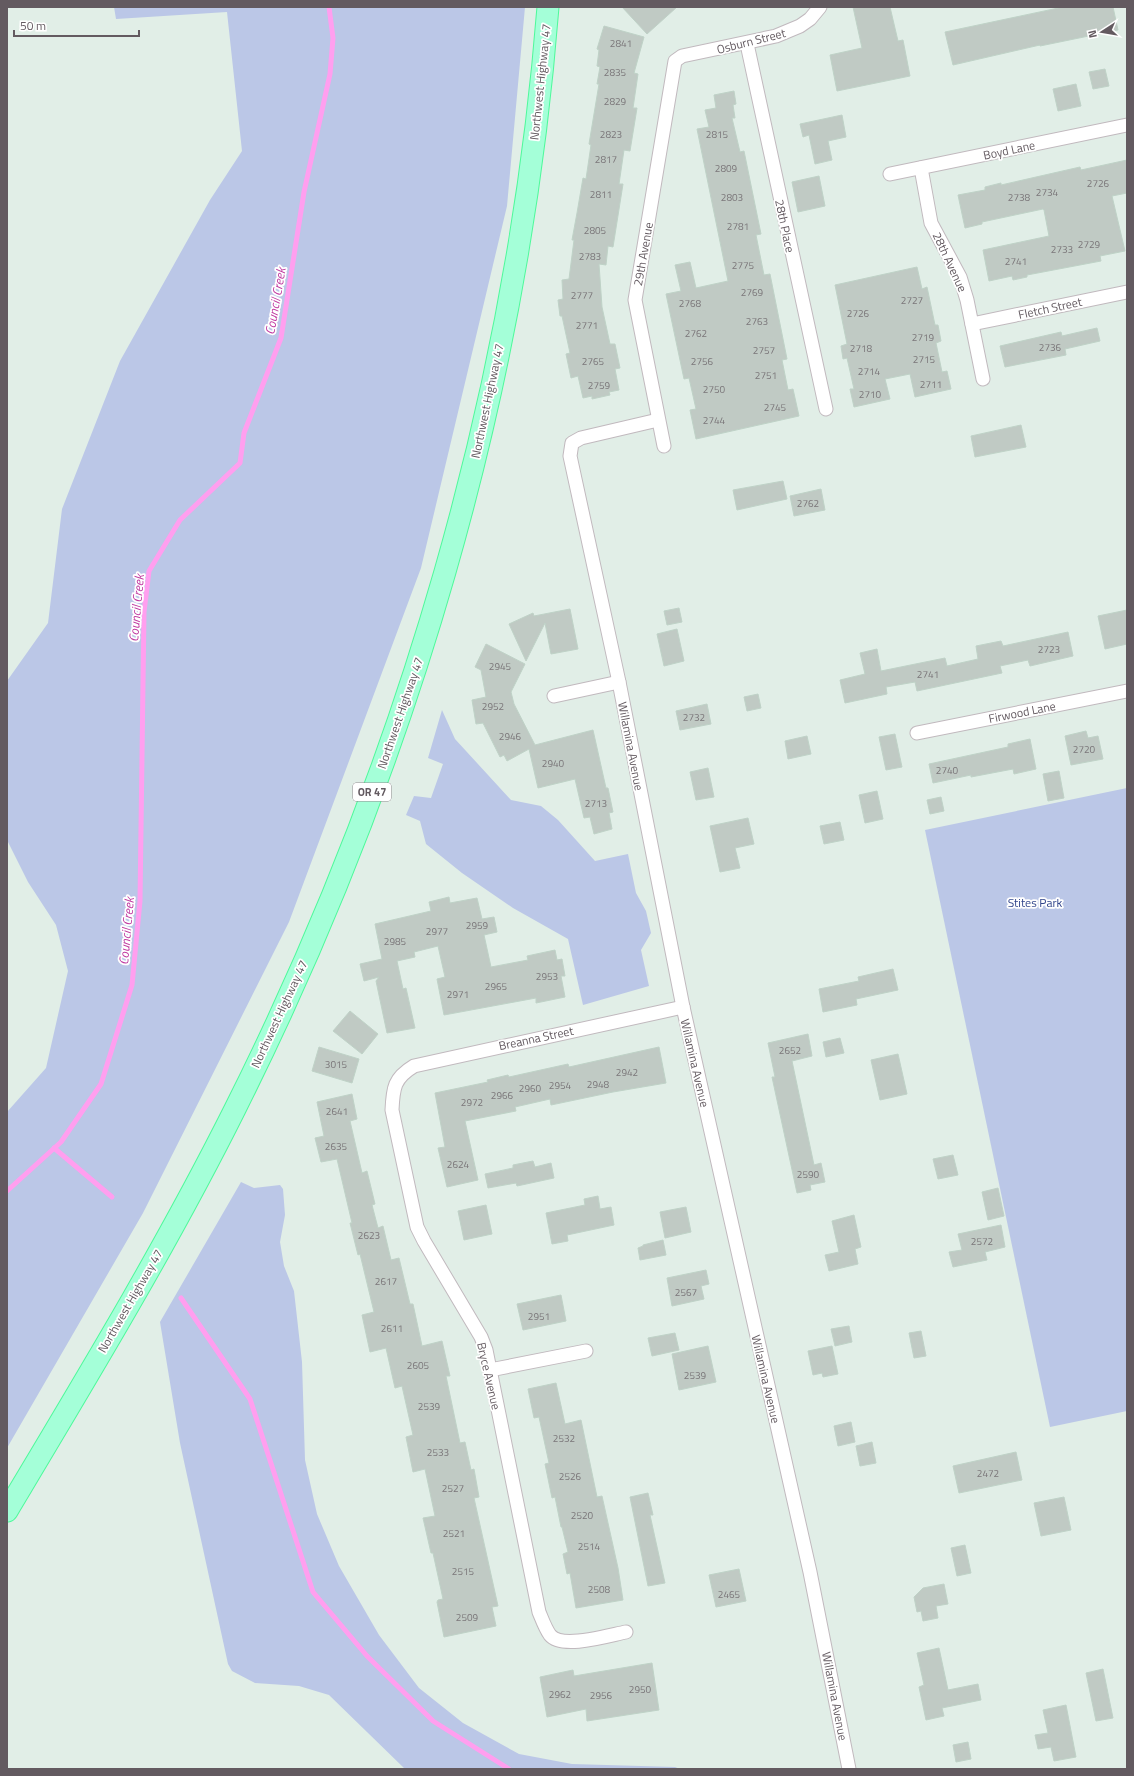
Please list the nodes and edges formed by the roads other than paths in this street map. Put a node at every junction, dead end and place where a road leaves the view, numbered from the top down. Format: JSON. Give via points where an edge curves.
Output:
{"nodes":[{"id":1,"x":548,"y":7,"type":"edge"},
{"id":2,"x":820,"y":7,"type":"edge"},
{"id":3,"x":747,"y":44,"type":"junction"},
{"id":4,"x":675,"y":60,"type":"joint"},
{"id":5,"x":1127,"y":125,"type":"edge"},
{"id":6,"x":921,"y":168,"type":"junction"},
{"id":7,"x":890,"y":174,"type":"dead end"},
{"id":8,"x":1127,"y":292,"type":"edge"},
{"id":9,"x":972,"y":324,"type":"junction"},
{"id":10,"x":983,"y":379,"type":"dead end"},
{"id":11,"x":826,"y":409,"type":"dead end"},
{"id":12,"x":658,"y":420,"type":"junction"},
{"id":13,"x":664,"y":446,"type":"dead end"},
{"id":14,"x":618,"y":682,"type":"junction"},
{"id":15,"x":1127,"y":691,"type":"edge"},
{"id":16,"x":554,"y":696,"type":"dead end"},
{"id":17,"x":918,"y":733,"type":"dead end"},
{"id":18,"x":683,"y":1007,"type":"junction"},
{"id":19,"x":396,"y":1082,"type":"joint"},
{"id":20,"x":586,"y":1351,"type":"dead end"},
{"id":21,"x":490,"y":1370,"type":"junction"},
{"id":22,"x":7,"y":1511,"type":"edge"},
{"id":23,"x":626,"y":1632,"type":"dead end"},
{"id":24,"x":849,"y":1769,"type":"edge"}],
"edges":[{"from":1,"to":22,"type":"main road","name":"Northwest Highway 47","number":"OR 47","via":[[525,201],[498,353],[456,533],[401,714],[324,914],[297,978],[236,1106],[172,1229]]},
{"from":2,"to":3,"type":"street","name":"Osburn Street","via":[[800,26]]},
{"from":3,"to":4,"type":"street","name":"Osburn Street","via":[[682,56]]},
{"from":3,"to":11,"type":"street","name":"28th Place"},
{"from":4,"to":12,"type":"street","name":"29th Avenue","via":[[635,300]]},
{"from":5,"to":6,"type":"street","name":"Boyd Lane"},
{"from":6,"to":7,"type":"street","name":"Boyd Lane"},
{"from":6,"to":9,"type":"street","name":"28th Avenue","via":[[932,223],[960,277],[968,300]]},
{"from":8,"to":9,"type":"street","name":"Fletch Street"},
{"from":9,"to":10,"type":"street","name":"28th Avenue"},
{"from":12,"to":13,"type":"street","name":"29th Avenue"},
{"from":12,"to":14,"type":"street","name":"Willamina Avenue","via":[[581,438],[572,443],[570,456]]},
{"from":14,"to":16,"type":"street"},
{"from":14,"to":18,"type":"street","name":"Willamina Avenue"},
{"from":15,"to":17,"type":"street","name":"Firwood Lane"},
{"from":18,"to":19,"type":"street","name":"Breanna Street","via":[[427,1062],[405,1071]]},
{"from":18,"to":24,"type":"street","name":"Willamina Avenue","via":[[810,1572]]},
{"from":19,"to":21,"type":"street","name":"Bryce Avenue","via":[[392,1110],[417,1227],[480,1337]]},
{"from":20,"to":21,"type":"street"},
{"from":21,"to":23,"type":"street","name":"Bryce Avenue","via":[[539,1612],[551,1636],[576,1642]]}]}
